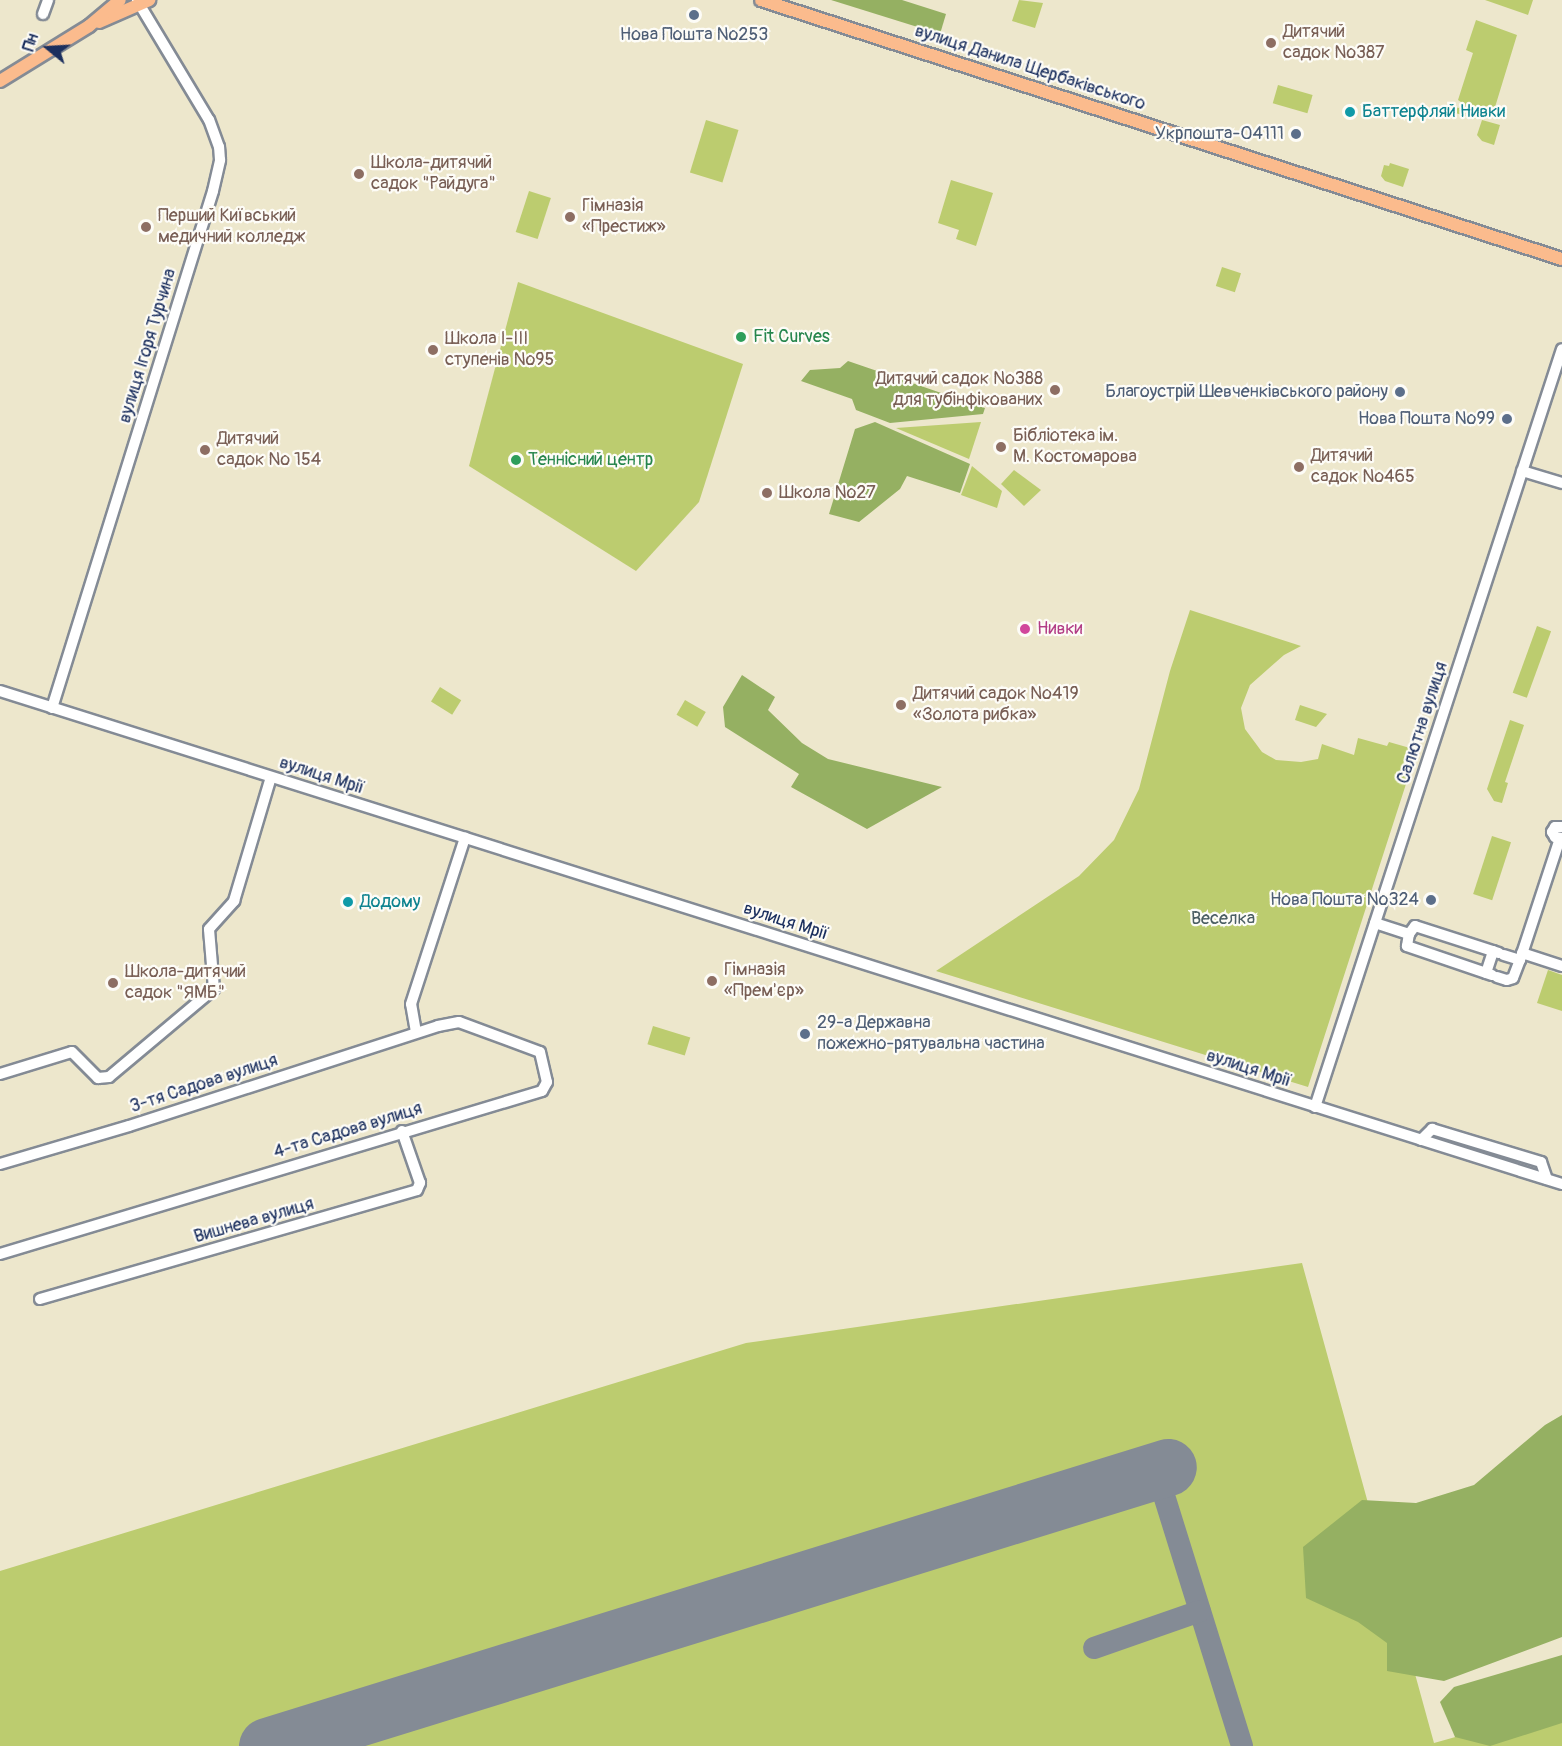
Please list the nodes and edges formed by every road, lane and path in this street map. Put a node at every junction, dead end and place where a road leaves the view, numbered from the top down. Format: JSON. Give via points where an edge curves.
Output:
{"nodes":[{"id":1,"x":48,"y":0,"type":"edge"},
{"id":2,"x":120,"y":0,"type":"edge"},
{"id":3,"x":761,"y":0,"type":"edge"},
{"id":4,"x":142,"y":2,"type":"edge"},
{"id":5,"x":43,"y":14,"type":"dead end"},
{"id":6,"x":89,"y":26,"type":"junction"},
{"id":7,"x":3,"y":76,"type":"edge"},
{"id":8,"x":1562,"y":259,"type":"edge"},
{"id":9,"x":1562,"y":349,"type":"edge"},
{"id":10,"x":1522,"y":471,"type":"junction"},
{"id":11,"x":1562,"y":483,"type":"edge"},
{"id":12,"x":0,"y":692,"type":"edge"},
{"id":13,"x":52,"y":708,"type":"junction"},
{"id":14,"x":271,"y":777,"type":"junction"},
{"id":15,"x":1561,"y":829,"type":"edge"},
{"id":16,"x":465,"y":838,"type":"junction"},
{"id":17,"x":1375,"y":923,"type":"junction"},
{"id":18,"x":1409,"y":934,"type":"junction"},
{"id":19,"x":1499,"y":953,"type":"junction"},
{"id":20,"x":1521,"y":957,"type":"junction"},
{"id":21,"x":1562,"y":966,"type":"edge"},
{"id":22,"x":1492,"y":975,"type":"junction"},
{"id":23,"x":416,"y":1032,"type":"junction"},
{"id":24,"x":0,"y":1074,"type":"edge"},
{"id":25,"x":1315,"y":1107,"type":"junction"},
{"id":26,"x":402,"y":1131,"type":"junction"},
{"id":27,"x":0,"y":1164,"type":"edge"},
{"id":28,"x":1562,"y":1184,"type":"edge"},
{"id":29,"x":0,"y":1254,"type":"edge"},
{"id":30,"x":40,"y":1299,"type":"dead end"}],
"edges":[{"from":1,"to":5,"type":"street"},
{"from":2,"to":6,"type":"main road"},
{"from":3,"to":8,"type":"main road","name":"вулиця Данила Щербаківського"},
{"from":4,"to":6,"type":"main road"},
{"from":4,"to":13,"type":"street","name":"вулиця Ігоря Турчина","via":[[209,120],[220,160]]},
{"from":6,"to":7,"type":"main road"},
{"from":9,"to":10,"type":"street","name":"Салютна вулиця"},
{"from":10,"to":11,"type":"street"},
{"from":10,"to":17,"type":"street","name":"Салютна вулиця"},
{"from":12,"to":13,"type":"street","name":"вулиця Мрії"},
{"from":13,"to":14,"type":"street","name":"вулиця Мрії"},
{"from":14,"to":16,"type":"street","name":"вулиця Мрії"},
{"from":14,"to":24,"type":"street","via":[[234,901],[208,930],[214,989],[109,1077],[98,1078],[72,1052]]},
{"from":15,"to":20,"type":"street"},
{"from":16,"to":23,"type":"street","via":[[411,1004]]},
{"from":16,"to":25,"type":"street","name":"вулиця Мрії"},
{"from":17,"to":18,"type":"street"},
{"from":17,"to":25,"type":"street","name":"Салютна вулиця"},
{"from":18,"to":19,"type":"street","via":[[1414,926]]},
{"from":18,"to":22,"type":"street","via":[[1407,946]]},
{"from":19,"to":20,"type":"street"},
{"from":19,"to":22,"type":"street"},
{"from":20,"to":21,"type":"street"},
{"from":20,"to":22,"type":"street","via":[[1513,978]]},
{"from":23,"to":26,"type":"street","name":"4-та Садова вулиця","via":[[462,1023],[537,1050],[547,1082],[542,1091]]},
{"from":23,"to":27,"type":"street","name":"3-тя Садова вулиця"},
{"from":25,"to":28,"type":"street","name":"вулиця Мрії"},
{"from":26,"to":29,"type":"street","name":"4-та Садова вулиця"},
{"from":26,"to":30,"type":"street","name":"Вишнева вулиця","via":[[420,1183],[417,1190]]}]}
